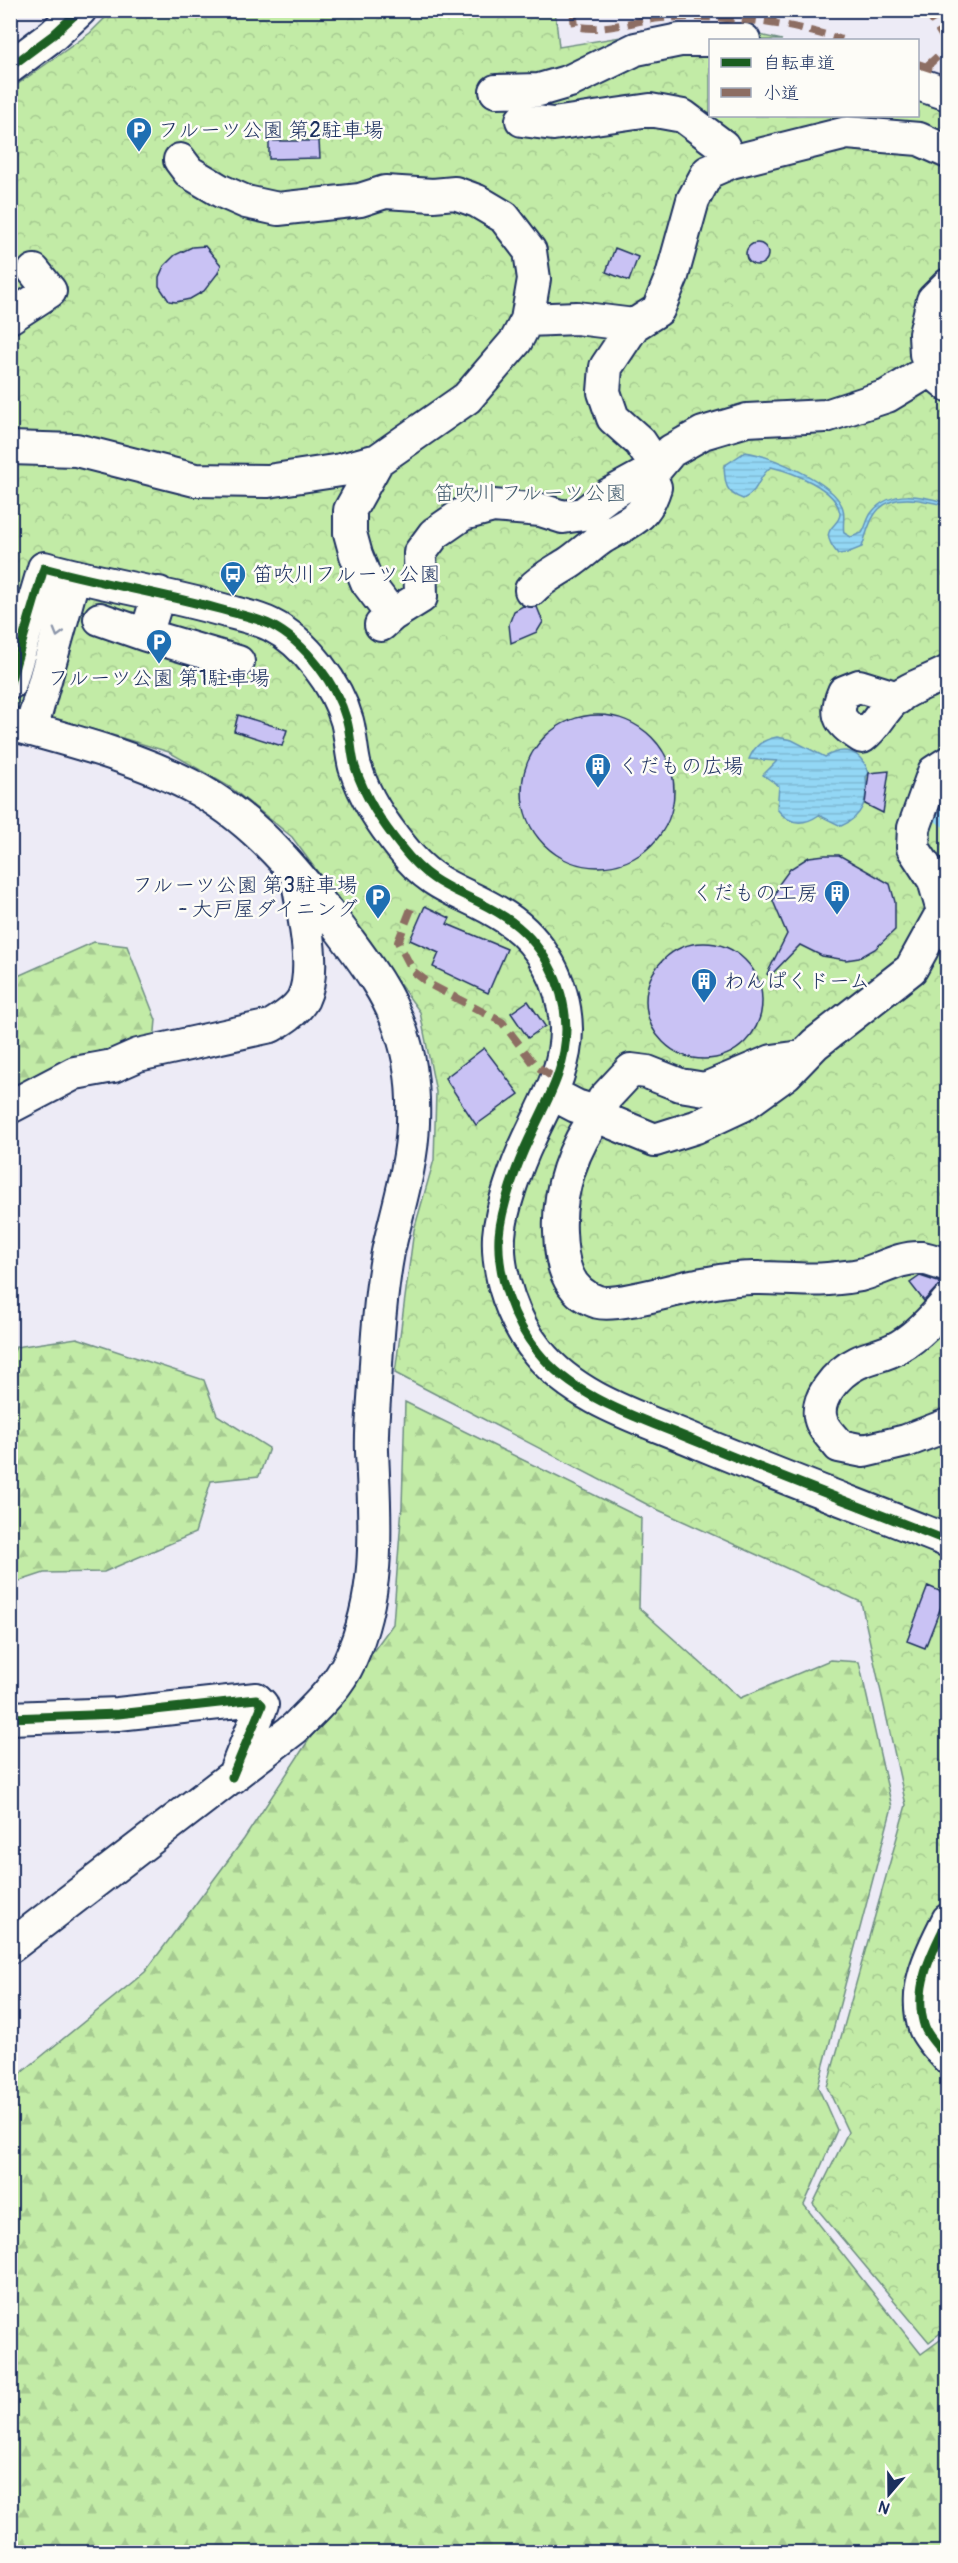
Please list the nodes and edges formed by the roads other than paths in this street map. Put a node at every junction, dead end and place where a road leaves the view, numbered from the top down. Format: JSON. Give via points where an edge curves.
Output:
{"nodes":[{"id":1,"x":80,"y":10,"type":"edge"},
{"id":2,"x":709,"y":40,"type":"edge"},
{"id":3,"x":10,"y":67,"type":"edge"},
{"id":4,"x":919,"y":84,"type":"edge"},
{"id":5,"x":496,"y":91,"type":"dead end"},
{"id":6,"x":948,"y":94,"type":"edge"},
{"id":7,"x":522,"y":120,"type":"dead end"},
{"id":8,"x":948,"y":152,"type":"edge"},
{"id":9,"x":180,"y":160,"type":"dead end"},
{"id":10,"x":731,"y":162,"type":"junction"},
{"id":11,"x":34,"y":271,"type":"dead end"},
{"id":12,"x":948,"y":285,"type":"edge"},
{"id":13,"x":10,"y":317,"type":"edge"},
{"id":14,"x":527,"y":320,"type":"junction"},
{"id":15,"x":634,"y":325,"type":"junction"},
{"id":16,"x":939,"y":377,"type":"edge"},
{"id":17,"x":10,"y":448,"type":"edge"},
{"id":18,"x":378,"y":460,"type":"junction"},
{"id":19,"x":650,"y":476,"type":"junction"},
{"id":20,"x":74,"y":576,"type":"junction"},
{"id":21,"x":531,"y":590,"type":"dead end"},
{"id":22,"x":159,"y":592,"type":"junction"},
{"id":23,"x":100,"y":619,"type":"dead end"},
{"id":24,"x":146,"y":635,"type":"junction"},
{"id":25,"x":238,"y":662,"type":"dead end"},
{"id":26,"x":948,"y":672,"type":"edge"},
{"id":27,"x":10,"y":682,"type":"edge"},
{"id":28,"x":898,"y":698,"type":"dead end"},
{"id":29,"x":21,"y":727,"type":"edge"},
{"id":30,"x":948,"y":763,"type":"edge"},
{"id":31,"x":297,"y":872,"type":"junction"},
{"id":32,"x":802,"y":1057,"type":"junction"},
{"id":33,"x":550,"y":1093,"type":"junction"},
{"id":34,"x":10,"y":1107,"type":"edge"},
{"id":35,"x":598,"y":1113,"type":"junction"},
{"id":36,"x":948,"y":1266,"type":"edge"},
{"id":37,"x":948,"y":1301,"type":"edge"},
{"id":38,"x":948,"y":1425,"type":"edge"},
{"id":39,"x":948,"y":1542,"type":"edge"},
{"id":40,"x":10,"y":1718,"type":"edge"},
{"id":41,"x":232,"y":1778,"type":"junction"},
{"id":42,"x":948,"y":1920,"type":"edge"},
{"id":43,"x":10,"y":1947,"type":"edge"},
{"id":44,"x":948,"y":1974,"type":"edge"},
{"id":45,"x":948,"y":2005,"type":"edge"},
{"id":46,"x":948,"y":2058,"type":"edge"}],
"edges":[{"from":1,"to":3,"type":"street"},
{"from":2,"to":5,"type":"street","via":[[680,40],[636,49],[570,81],[539,90]]},
{"from":4,"to":6,"type":"street"},
{"from":7,"to":10,"type":"street","via":[[553,124],[650,110],[682,116],[723,146]]},
{"from":8,"to":10,"type":"street","via":[[919,139],[847,133]]},
{"from":9,"to":14,"type":"street","via":[[189,172],[221,191],[278,209],[360,200],[385,192],[455,193],[477,201],[504,217],[530,250],[534,279]]},
{"from":10,"to":15,"type":"street","via":[[708,172],[693,200],[672,276],[658,310]]},
{"from":11,"to":13,"type":"street","via":[[50,291]]},
{"from":12,"to":16,"type":"street","via":[[933,300],[925,334],[926,354]]},
{"from":14,"to":15,"type":"street","via":[[577,318]]},
{"from":14,"to":18,"type":"street","via":[[516,341],[467,398]]},
{"from":15,"to":19,"type":"street","via":[[606,367],[604,392],[613,418],[640,442],[652,460]]},
{"from":16,"to":19,"type":"street","via":[[835,413],[747,420],[703,433],[671,451]]},
{"from":17,"to":18,"type":"street","via":[[76,450],[195,480],[230,482],[268,481]]},
{"from":18,"to":19,"type":"street","via":[[350,510],[351,533],[367,582],[387,620],[421,597],[420,553],[434,534],[463,514],[493,506],[541,510],[563,517],[584,514],[608,495]]},
{"from":19,"to":21,"type":"street","via":[[654,487],[650,503],[635,521],[603,537]]},
{"from":20,"to":22,"type":"street"},
{"from":20,"to":27,"type":"street","via":[[44,568]]},
{"from":20,"to":29,"type":"street","one_way":true},
{"from":22,"to":24,"type":"street"},
{"from":22,"to":33,"type":"street","via":[[273,626],[307,652],[335,690],[356,768],[375,812],[405,852],[437,884],[506,917],[536,945],[556,979],[565,1020],[560,1075]]},
{"from":23,"to":24,"type":"street"},
{"from":24,"to":25,"type":"street"},
{"from":26,"to":28,"type":"street"},
{"from":29,"to":31,"type":"street","via":[[155,768],[201,791],[245,822]]},
{"from":30,"to":32,"type":"street","via":[[934,772],[914,828],[913,848],[934,880],[943,911],[911,969]]},
{"from":31,"to":34,"type":"street","via":[[310,978],[303,999],[284,1018],[271,1026],[75,1073]]},
{"from":31,"to":41,"type":"street","via":[[362,959],[402,1031],[412,1082],[413,1126],[387,1257],[376,1349],[372,1447],[377,1530],[375,1568],[364,1620],[349,1662],[323,1701]]},
{"from":32,"to":35,"type":"street","via":[[786,1074],[743,1105],[656,1140]]},
{"from":32,"to":35,"type":"street","via":[[772,1061],[705,1089],[631,1070],[604,1099]]},
{"from":33,"to":35,"type":"street"},
{"from":33,"to":39,"type":"street","via":[[526,1144],[499,1235],[503,1280],[514,1314],[537,1352],[570,1384],[628,1412]]},
{"from":35,"to":36,"type":"street","via":[[573,1157],[559,1225],[564,1270],[575,1290],[600,1303],[730,1280],[861,1275],[894,1262],[921,1258]]},
{"from":37,"to":38,"type":"street","via":[[901,1346],[839,1374],[822,1403],[821,1422],[839,1446],[864,1451]]},
{"from":40,"to":41,"type":"street","via":[[118,1714],[256,1699],[261,1705]]},
{"from":41,"to":43,"type":"street"},
{"from":42,"to":46,"type":"street","via":[[925,1966],[921,1999],[926,2029]]},
{"from":44,"to":45,"type":"street"}]}
